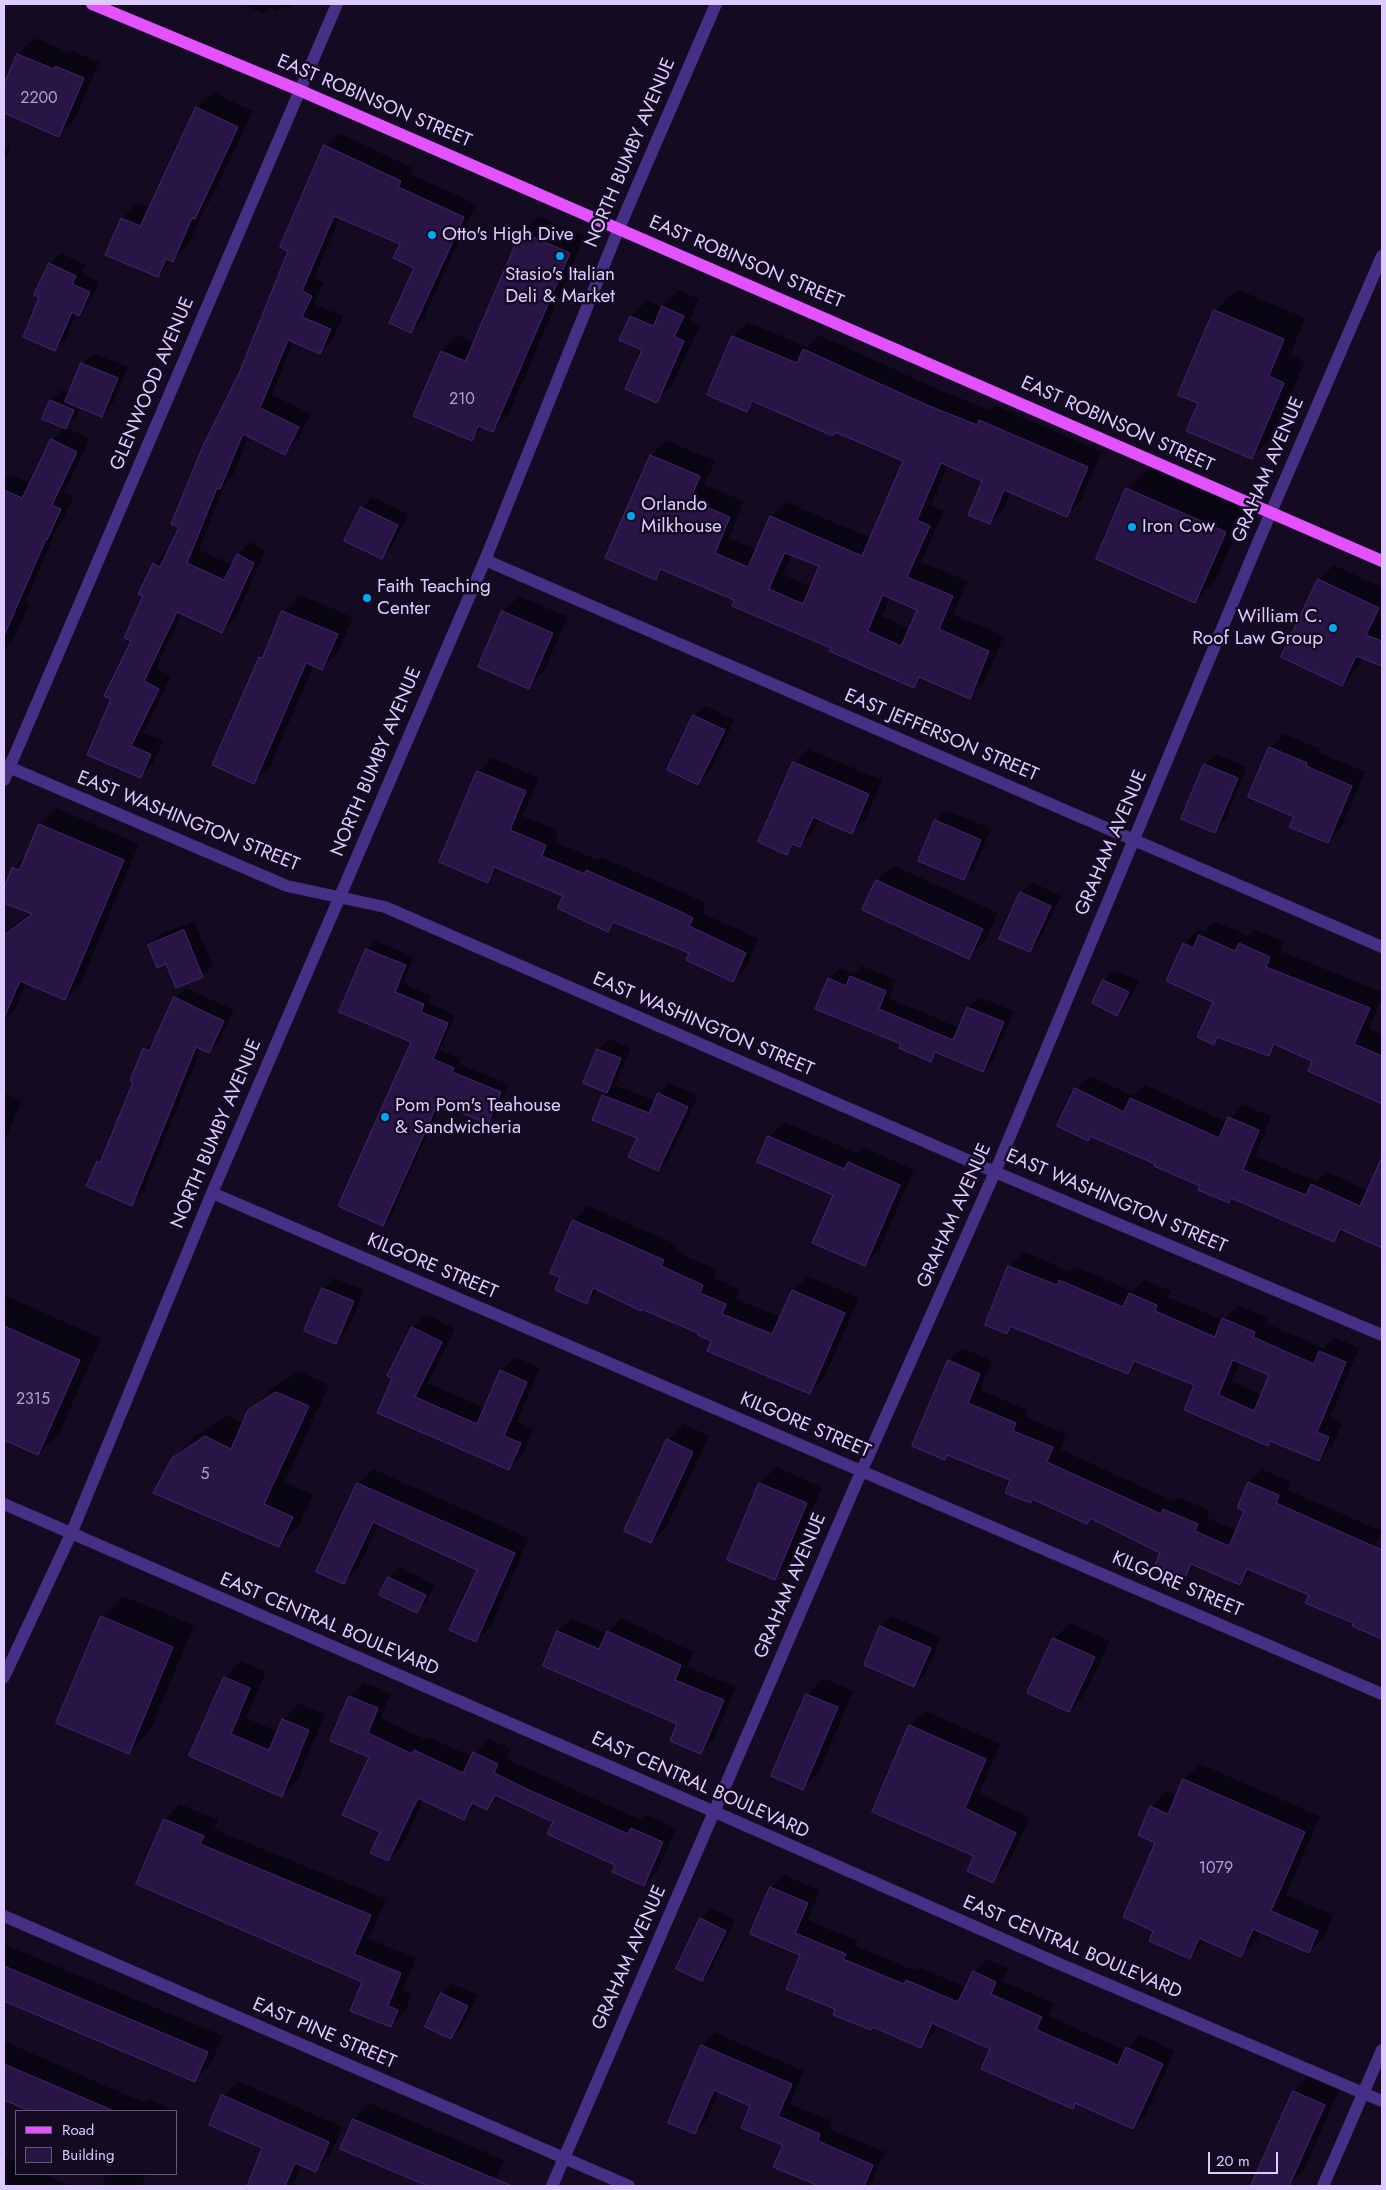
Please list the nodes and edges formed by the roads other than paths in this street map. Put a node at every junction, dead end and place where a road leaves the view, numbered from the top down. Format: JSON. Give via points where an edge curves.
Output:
{"nodes":[{"id":1,"x":92,"y":4,"type":"edge"},
{"id":2,"x":336,"y":4,"type":"edge"},
{"id":3,"x":716,"y":4,"type":"edge"},
{"id":4,"x":299,"y":90,"type":"junction"},
{"id":5,"x":619,"y":228,"type":"junction"},
{"id":6,"x":1382,"y":256,"type":"edge"},
{"id":7,"x":1270,"y":514,"type":"junction"},
{"id":8,"x":485,"y":560,"type":"junction"},
{"id":9,"x":1382,"y":561,"type":"edge"},
{"id":10,"x":6,"y":767,"type":"edge"},
{"id":11,"x":4,"y":780,"type":"edge"},
{"id":12,"x":1133,"y":839,"type":"junction"},
{"id":13,"x":339,"y":897,"type":"junction"},
{"id":14,"x":1382,"y":947,"type":"edge"},
{"id":15,"x":995,"y":1172,"type":"junction"},
{"id":16,"x":212,"y":1193,"type":"junction"},
{"id":17,"x":1382,"y":1335,"type":"edge"},
{"id":18,"x":862,"y":1470,"type":"junction"},
{"id":19,"x":4,"y":1504,"type":"edge"},
{"id":20,"x":71,"y":1534,"type":"junction"},
{"id":21,"x":4,"y":1677,"type":"edge"},
{"id":22,"x":1382,"y":1694,"type":"edge"},
{"id":23,"x":715,"y":1812,"type":"junction"},
{"id":24,"x":4,"y":1916,"type":"edge"},
{"id":25,"x":1382,"y":2050,"type":"edge"},
{"id":26,"x":1364,"y":2092,"type":"junction"},
{"id":27,"x":1382,"y":2101,"type":"edge"},
{"id":28,"x":564,"y":2158,"type":"junction"},
{"id":29,"x":552,"y":2186,"type":"edge"},
{"id":30,"x":629,"y":2186,"type":"edge"},
{"id":31,"x":1323,"y":2186,"type":"edge"}],
"edges":[{"from":1,"to":4,"type":"main road","name":"EAST ROBINSON STREET"},
{"from":2,"to":4,"type":"street","name":"GLENWOOD AVENUE"},
{"from":3,"to":5,"type":"street","name":"NORTH BUMBY AVENUE"},
{"from":4,"to":5,"type":"main road","name":"EAST ROBINSON STREET"},
{"from":4,"to":10,"type":"street","name":"GLENWOOD AVENUE"},
{"from":5,"to":7,"type":"main road","name":"EAST ROBINSON STREET"},
{"from":5,"to":8,"type":"street","name":"NORTH BUMBY AVENUE"},
{"from":6,"to":7,"type":"street","name":"GRAHAM AVENUE"},
{"from":7,"to":9,"type":"main road","name":"EAST ROBINSON STREET"},
{"from":7,"to":12,"type":"street","name":"GRAHAM AVENUE"},
{"from":8,"to":12,"type":"street","name":"EAST JEFFERSON STREET"},
{"from":8,"to":13,"type":"street","name":"NORTH BUMBY AVENUE"},
{"from":10,"to":11,"type":"street","name":"GLENWOOD AVENUE"},
{"from":10,"to":13,"type":"street","name":"EAST WASHINGTON STREET","via":[[288,886]]},
{"from":12,"to":14,"type":"street","name":"EAST JEFFERSON STREET"},
{"from":12,"to":15,"type":"street","name":"GRAHAM AVENUE"},
{"from":13,"to":15,"type":"street","name":"EAST WASHINGTON STREET","via":[[385,907]]},
{"from":13,"to":16,"type":"street","name":"NORTH BUMBY AVENUE"},
{"from":15,"to":17,"type":"street","name":"EAST WASHINGTON STREET"},
{"from":15,"to":18,"type":"street","name":"GRAHAM AVENUE"},
{"from":16,"to":18,"type":"street","name":"KILGORE STREET"},
{"from":16,"to":20,"type":"street","name":"NORTH BUMBY AVENUE"},
{"from":18,"to":22,"type":"street","name":"KILGORE STREET"},
{"from":18,"to":23,"type":"street","name":"GRAHAM AVENUE"},
{"from":19,"to":20,"type":"street","name":"EAST CENTRAL BOULEVARD"},
{"from":20,"to":21,"type":"street","name":"NORTH BUMBY AVENUE"},
{"from":20,"to":23,"type":"street","name":"EAST CENTRAL BOULEVARD"},
{"from":23,"to":26,"type":"street","name":"EAST CENTRAL BOULEVARD","via":[[1055,1962]]},
{"from":23,"to":28,"type":"street","name":"GRAHAM AVENUE"},
{"from":24,"to":28,"type":"street","name":"EAST PINE STREET"},
{"from":25,"to":26,"type":"street"},
{"from":26,"to":27,"type":"street","name":"EAST CENTRAL BOULEVARD"},
{"from":26,"to":31,"type":"street"},
{"from":28,"to":29,"type":"street","name":"GRAHAM AVENUE"},
{"from":28,"to":30,"type":"street","name":"EAST PINE STREET"}]}
